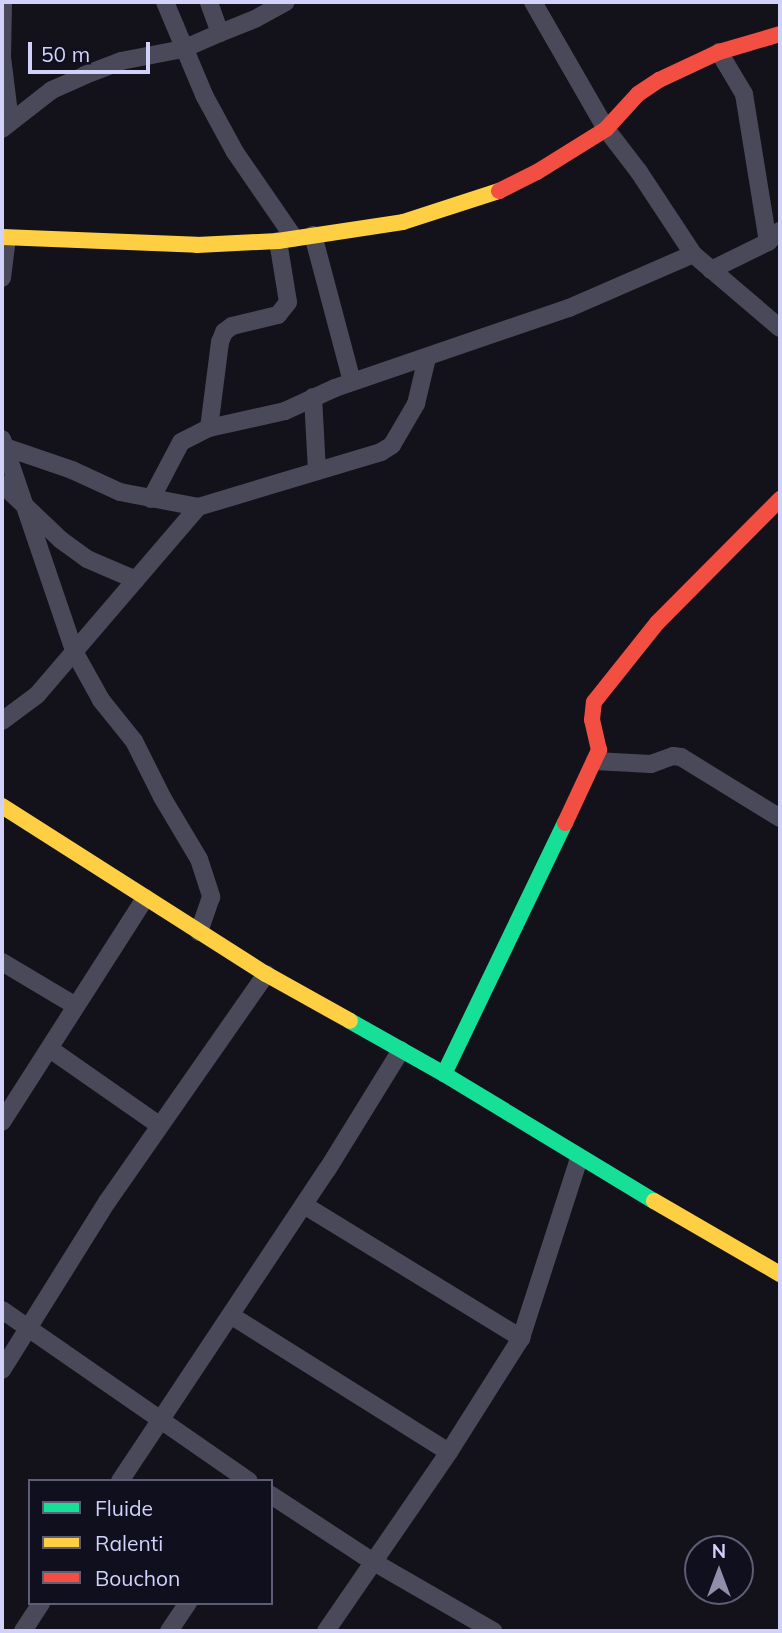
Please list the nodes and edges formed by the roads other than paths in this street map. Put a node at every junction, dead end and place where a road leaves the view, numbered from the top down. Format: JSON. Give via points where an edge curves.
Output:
{"nodes":[{"id":1,"x":2,"y":2,"type":"edge"},
{"id":2,"x":165,"y":2,"type":"edge"},
{"id":3,"x":209,"y":2,"type":"edge"},
{"id":4,"x":286,"y":2,"type":"edge"},
{"id":5,"x":533,"y":2,"type":"edge"},
{"id":6,"x":220,"y":33,"type":"junction"},
{"id":7,"x":780,"y":33,"type":"edge"},
{"id":8,"x":184,"y":50,"type":"junction"},
{"id":9,"x":719,"y":52,"type":"junction"},
{"id":10,"x":6,"y":125,"type":"edge"},
{"id":11,"x":606,"y":130,"type":"junction"},
{"id":12,"x":313,"y":235,"type":"junction"},
{"id":13,"x":774,"y":236,"type":"edge"},
{"id":14,"x":4,"y":237,"type":"edge"},
{"id":15,"x":286,"y":240,"type":"junction"},
{"id":16,"x":692,"y":254,"type":"junction"},
{"id":17,"x":710,"y":270,"type":"junction"},
{"id":18,"x":2,"y":278,"type":"edge"},
{"id":19,"x":780,"y":328,"type":"edge"},
{"id":20,"x":427,"y":358,"type":"junction"},
{"id":21,"x":352,"y":382,"type":"junction"},
{"id":22,"x":313,"y":397,"type":"junction"},
{"id":23,"x":209,"y":428,"type":"junction"},
{"id":24,"x":3,"y":443,"type":"edge"},
{"id":25,"x":317,"y":471,"type":"junction"},
{"id":26,"x":2,"y":484,"type":"edge"},
{"id":27,"x":150,"y":499,"type":"junction"},
{"id":28,"x":780,"y":499,"type":"edge"},
{"id":29,"x":24,"y":505,"type":"junction"},
{"id":30,"x":198,"y":507,"type":"junction"},
{"id":31,"x":136,"y":580,"type":"junction"},
{"id":32,"x":75,"y":653,"type":"junction"},
{"id":33,"x":2,"y":721,"type":"edge"},
{"id":34,"x":595,"y":761,"type":"junction"},
{"id":35,"x":2,"y":806,"type":"edge"},
{"id":36,"x":780,"y":818,"type":"edge"},
{"id":37,"x":145,"y":898,"type":"junction"},
{"id":38,"x":199,"y":932,"type":"junction"},
{"id":39,"x":2,"y":962,"type":"edge"},
{"id":40,"x":266,"y":974,"type":"junction"},
{"id":41,"x":74,"y":1005,"type":"junction"},
{"id":42,"x":50,"y":1049,"type":"junction"},
{"id":43,"x":401,"y":1050,"type":"junction"},
{"id":44,"x":444,"y":1074,"type":"junction"},
{"id":45,"x":2,"y":1122,"type":"edge"},
{"id":46,"x":159,"y":1125,"type":"junction"},
{"id":47,"x":579,"y":1158,"type":"junction"},
{"id":48,"x":304,"y":1205,"type":"junction"},
{"id":49,"x":780,"y":1274,"type":"edge"},
{"id":50,"x":2,"y":1310,"type":"edge"},
{"id":51,"x":232,"y":1316,"type":"junction"},
{"id":52,"x":29,"y":1327,"type":"junction"},
{"id":53,"x":521,"y":1338,"type":"junction"},
{"id":54,"x":2,"y":1370,"type":"edge"},
{"id":55,"x":159,"y":1421,"type":"junction"},
{"id":56,"x":449,"y":1452,"type":"junction"},
{"id":57,"x":121,"y":1479,"type":"edge"},
{"id":58,"x":246,"y":1479,"type":"edge"},
{"id":59,"x":273,"y":1496,"type":"edge"},
{"id":60,"x":372,"y":1561,"type":"junction"},
{"id":61,"x":39,"y":1605,"type":"edge"},
{"id":62,"x":187,"y":1605,"type":"edge"},
{"id":63,"x":486,"y":1629,"type":"edge"},
{"id":64,"x":23,"y":1631,"type":"edge"},
{"id":65,"x":169,"y":1631,"type":"edge"},
{"id":66,"x":326,"y":1631,"type":"edge"}],
"edges":[{"from":1,"to":10,"type":"street"},
{"from":2,"to":8,"type":"street"},
{"from":3,"to":6,"type":"street"},
{"from":4,"to":6,"type":"street"},
{"from":5,"to":11,"type":"street"},
{"from":6,"to":8,"type":"street"},
{"from":7,"to":9,"type":"street"},
{"from":8,"to":10,"type":"street","via":[[121,61],[85,75],[52,90]]},
{"from":8,"to":15,"type":"street","via":[[234,152]]},
{"from":9,"to":11,"type":"street","via":[[638,93]]},
{"from":9,"to":13,"type":"street","via":[[744,94]]},
{"from":11,"to":12,"type":"street","via":[[487,197],[403,222]]},
{"from":11,"to":16,"type":"street"},
{"from":12,"to":15,"type":"street"},
{"from":12,"to":21,"type":"street"},
{"from":13,"to":17,"type":"street"},
{"from":14,"to":15,"type":"street","via":[[197,245]]},
{"from":14,"to":18,"type":"street"},
{"from":15,"to":23,"type":"street","via":[[288,302],[278,315],[224,332]]},
{"from":16,"to":17,"type":"street"},
{"from":16,"to":20,"type":"street","via":[[569,308]]},
{"from":17,"to":19,"type":"street"},
{"from":20,"to":21,"type":"street"},
{"from":20,"to":25,"type":"street","via":[[416,404],[391,445],[382,452]]},
{"from":21,"to":22,"type":"street"},
{"from":22,"to":23,"type":"street","via":[[263,418]]},
{"from":22,"to":25,"type":"street"},
{"from":23,"to":27,"type":"street","via":[[181,442]]},
{"from":24,"to":27,"type":"street","via":[[120,492]]},
{"from":24,"to":29,"type":"street"},
{"from":25,"to":30,"type":"street"},
{"from":26,"to":29,"type":"street"},
{"from":27,"to":30,"type":"street"},
{"from":28,"to":34,"type":"street","via":[[657,623],[594,702],[592,720],[599,750]]},
{"from":29,"to":31,"type":"street","via":[[87,559]]},
{"from":29,"to":32,"type":"street"},
{"from":30,"to":31,"type":"street"},
{"from":31,"to":32,"type":"street"},
{"from":32,"to":33,"type":"street","via":[[37,695]]},
{"from":32,"to":38,"type":"street","via":[[101,700],[134,741],[200,859],[211,897]]},
{"from":34,"to":36,"type":"street","via":[[650,764],[681,757]]},
{"from":34,"to":44,"type":"street"},
{"from":35,"to":37,"type":"street"},
{"from":37,"to":38,"type":"street"},
{"from":37,"to":41,"type":"street"},
{"from":38,"to":40,"type":"street"},
{"from":39,"to":41,"type":"street"},
{"from":40,"to":43,"type":"street"},
{"from":40,"to":46,"type":"street"},
{"from":41,"to":42,"type":"street"},
{"from":42,"to":45,"type":"street"},
{"from":42,"to":46,"type":"street"},
{"from":43,"to":44,"type":"street"},
{"from":43,"to":48,"type":"street"},
{"from":44,"to":47,"type":"street"},
{"from":46,"to":52,"type":"street"},
{"from":47,"to":49,"type":"street"},
{"from":47,"to":53,"type":"street"},
{"from":48,"to":51,"type":"street"},
{"from":48,"to":53,"type":"street"},
{"from":50,"to":52,"type":"street"},
{"from":51,"to":55,"type":"street"},
{"from":51,"to":56,"type":"street"},
{"from":52,"to":54,"type":"street"},
{"from":52,"to":55,"type":"street"},
{"from":53,"to":56,"type":"street"},
{"from":55,"to":57,"type":"street"},
{"from":55,"to":58,"type":"street"},
{"from":56,"to":60,"type":"street"},
{"from":59,"to":60,"type":"street"},
{"from":60,"to":63,"type":"street"},
{"from":60,"to":66,"type":"street"},
{"from":61,"to":64,"type":"street"},
{"from":62,"to":65,"type":"street"}]}
